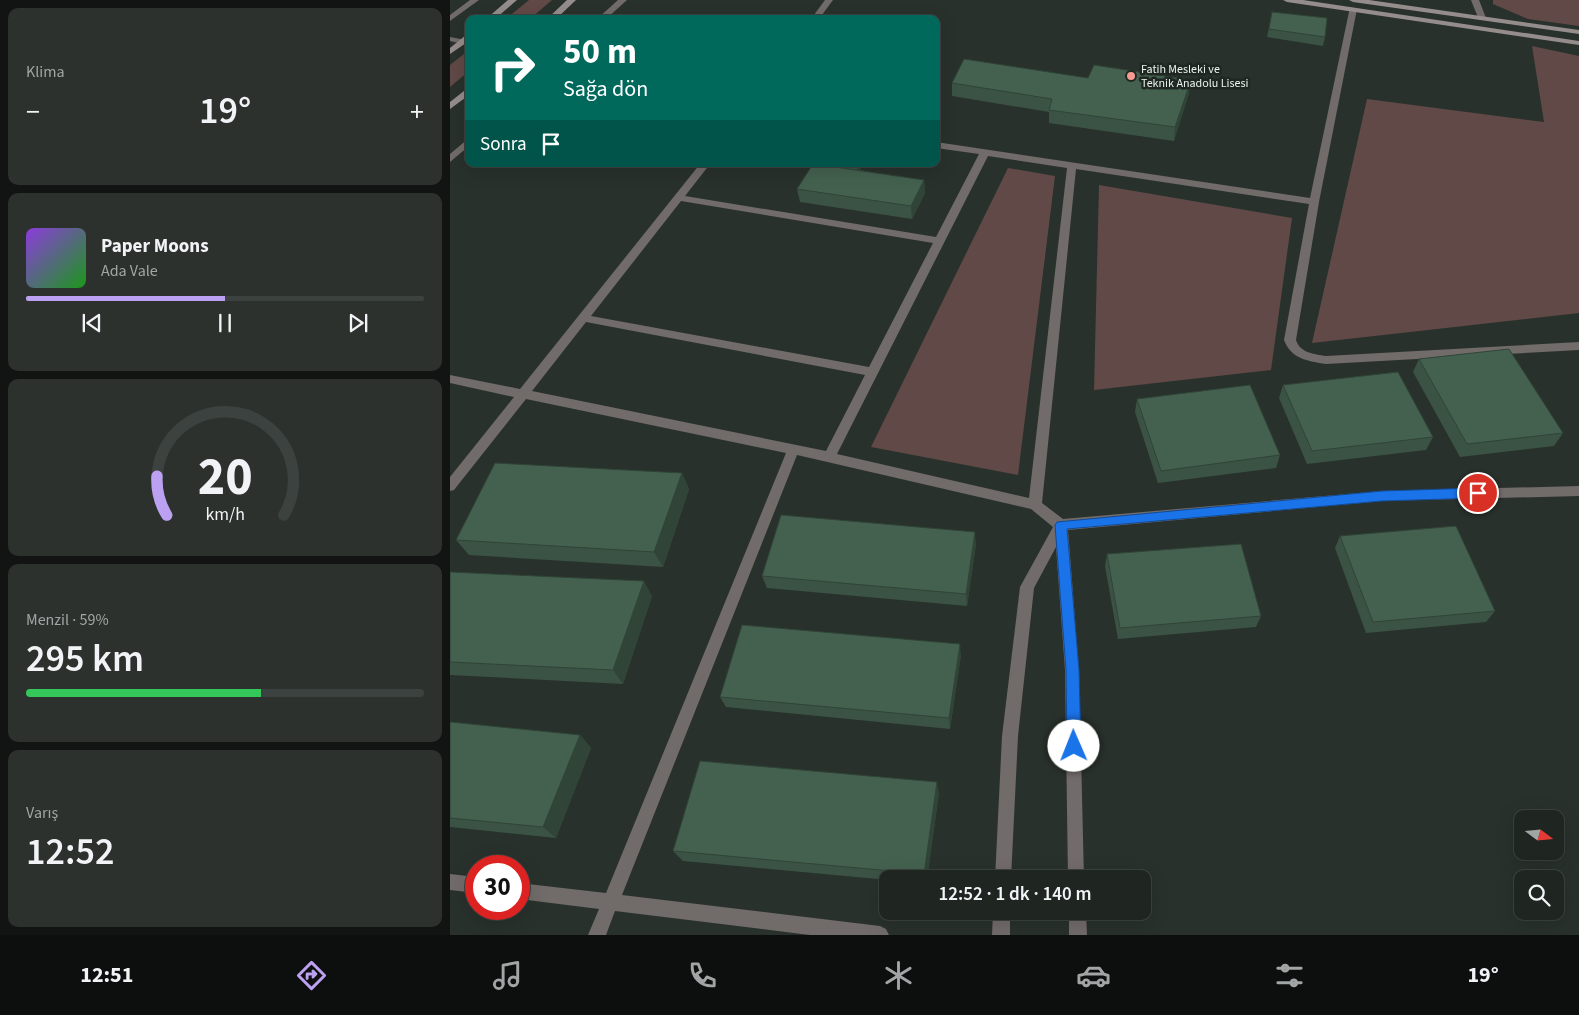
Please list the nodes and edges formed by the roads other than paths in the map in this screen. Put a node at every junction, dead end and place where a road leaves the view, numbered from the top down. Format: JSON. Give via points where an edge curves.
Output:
{"nodes":[{"id":1,"x":475,"y":0,"type":"edge"},
{"id":2,"x":512,"y":0,"type":"edge"},
{"id":3,"x":572,"y":0,"type":"edge"},
{"id":4,"x":623,"y":0,"type":"edge"},
{"id":5,"x":829,"y":0,"type":"edge"},
{"id":6,"x":1287,"y":0,"type":"edge"},
{"id":7,"x":1476,"y":0,"type":"edge"},
{"id":8,"x":1353,"y":5,"type":"edge"},
{"id":9,"x":495,"y":15,"type":"edge"},
{"id":10,"x":555,"y":15,"type":"edge"},
{"id":11,"x":606,"y":15,"type":"edge"},
{"id":12,"x":818,"y":15,"type":"edge"},
{"id":13,"x":1482,"y":18,"type":"junction"},
{"id":14,"x":450,"y":19,"type":"edge"},
{"id":15,"x":1579,"y":32,"type":"edge"},
{"id":16,"x":450,"y":39,"type":"edge"},
{"id":17,"x":465,"y":39,"type":"edge"},
{"id":18,"x":465,"y":40,"type":"edge"},
{"id":19,"x":1579,"y":43,"type":"edge"},
{"id":20,"x":450,"y":52,"type":"edge"},
{"id":21,"x":465,"y":93,"type":"edge"},
{"id":22,"x":450,"y":106,"type":"edge"},
{"id":23,"x":465,"y":145,"type":"edge"},
{"id":24,"x":940,"y":145,"type":"edge"},
{"id":25,"x":985,"y":152,"type":"junction"},
{"id":26,"x":450,"y":159,"type":"edge"},
{"id":27,"x":1072,"y":166,"type":"junction"},
{"id":28,"x":702,"y":167,"type":"edge"},
{"id":29,"x":678,"y":198,"type":"junction"},
{"id":30,"x":1314,"y":202,"type":"junction"},
{"id":31,"x":940,"y":241,"type":"junction"},
{"id":32,"x":583,"y":318,"type":"junction"},
{"id":33,"x":1579,"y":346,"type":"edge"},
{"id":34,"x":873,"y":372,"type":"junction"},
{"id":35,"x":450,"y":379,"type":"edge"},
{"id":36,"x":522,"y":395,"type":"junction"},
{"id":37,"x":793,"y":450,"type":"junction"},
{"id":38,"x":829,"y":457,"type":"junction"},
{"id":39,"x":450,"y":486,"type":"edge"},
{"id":40,"x":1579,"y":491,"type":"edge"},
{"id":41,"x":1034,"y":504,"type":"junction"},
{"id":42,"x":1061,"y":525,"type":"junction"},
{"id":43,"x":1003,"y":870,"type":"edge"},
{"id":44,"x":1076,"y":870,"type":"edge"},
{"id":45,"x":450,"y":882,"type":"edge"},
{"id":46,"x":465,"y":884,"type":"edge"},
{"id":47,"x":530,"y":892,"type":"edge"},
{"id":48,"x":609,"y":902,"type":"junction"},
{"id":49,"x":1002,"y":920,"type":"edge"},
{"id":50,"x":1077,"y":920,"type":"edge"},
{"id":51,"x":597,"y":935,"type":"edge"},
{"id":52,"x":880,"y":935,"type":"edge"},
{"id":53,"x":1001,"y":935,"type":"edge"},
{"id":54,"x":1078,"y":935,"type":"edge"}],
"edges":[{"from":1,"to":14,"type":"street"},
{"from":2,"to":9,"type":"street"},
{"from":3,"to":10,"type":"street"},
{"from":4,"to":11,"type":"street"},
{"from":5,"to":12,"type":"street"},
{"from":6,"to":8,"type":"street"},
{"from":7,"to":13,"type":"street"},
{"from":8,"to":13,"type":"street"},
{"from":8,"to":19,"type":"street"},
{"from":8,"to":30,"type":"street"},
{"from":13,"to":15,"type":"street"},
{"from":16,"to":17,"type":"street"},
{"from":18,"to":20,"type":"street"},
{"from":21,"to":22,"type":"street"},
{"from":23,"to":26,"type":"street"},
{"from":24,"to":25,"type":"street"},
{"from":25,"to":27,"type":"street"},
{"from":25,"to":31,"type":"street"},
{"from":27,"to":30,"type":"street"},
{"from":27,"to":41,"type":"street"},
{"from":28,"to":29,"type":"street"},
{"from":29,"to":31,"type":"street"},
{"from":29,"to":32,"type":"street"},
{"from":30,"to":33,"type":"street","via":[[1290,340],[1292,348],[1307,357],[1326,360]]},
{"from":31,"to":34,"type":"street"},
{"from":32,"to":34,"type":"street"},
{"from":32,"to":36,"type":"street"},
{"from":34,"to":38,"type":"street"},
{"from":35,"to":36,"type":"street"},
{"from":36,"to":37,"type":"street"},
{"from":36,"to":39,"type":"street"},
{"from":37,"to":38,"type":"street"},
{"from":37,"to":48,"type":"street"},
{"from":38,"to":41,"type":"street"},
{"from":40,"to":42,"type":"street","via":[[1382,496]]},
{"from":41,"to":42,"type":"street"},
{"from":42,"to":43,"type":"street","via":[[1027,587],[1010,736]]},
{"from":42,"to":44,"type":"street","via":[[1072,670]]},
{"from":45,"to":46,"type":"street"},
{"from":47,"to":48,"type":"street"},
{"from":48,"to":51,"type":"street"},
{"from":48,"to":52,"type":"street"},
{"from":49,"to":53,"type":"street"},
{"from":50,"to":54,"type":"street"}]}
